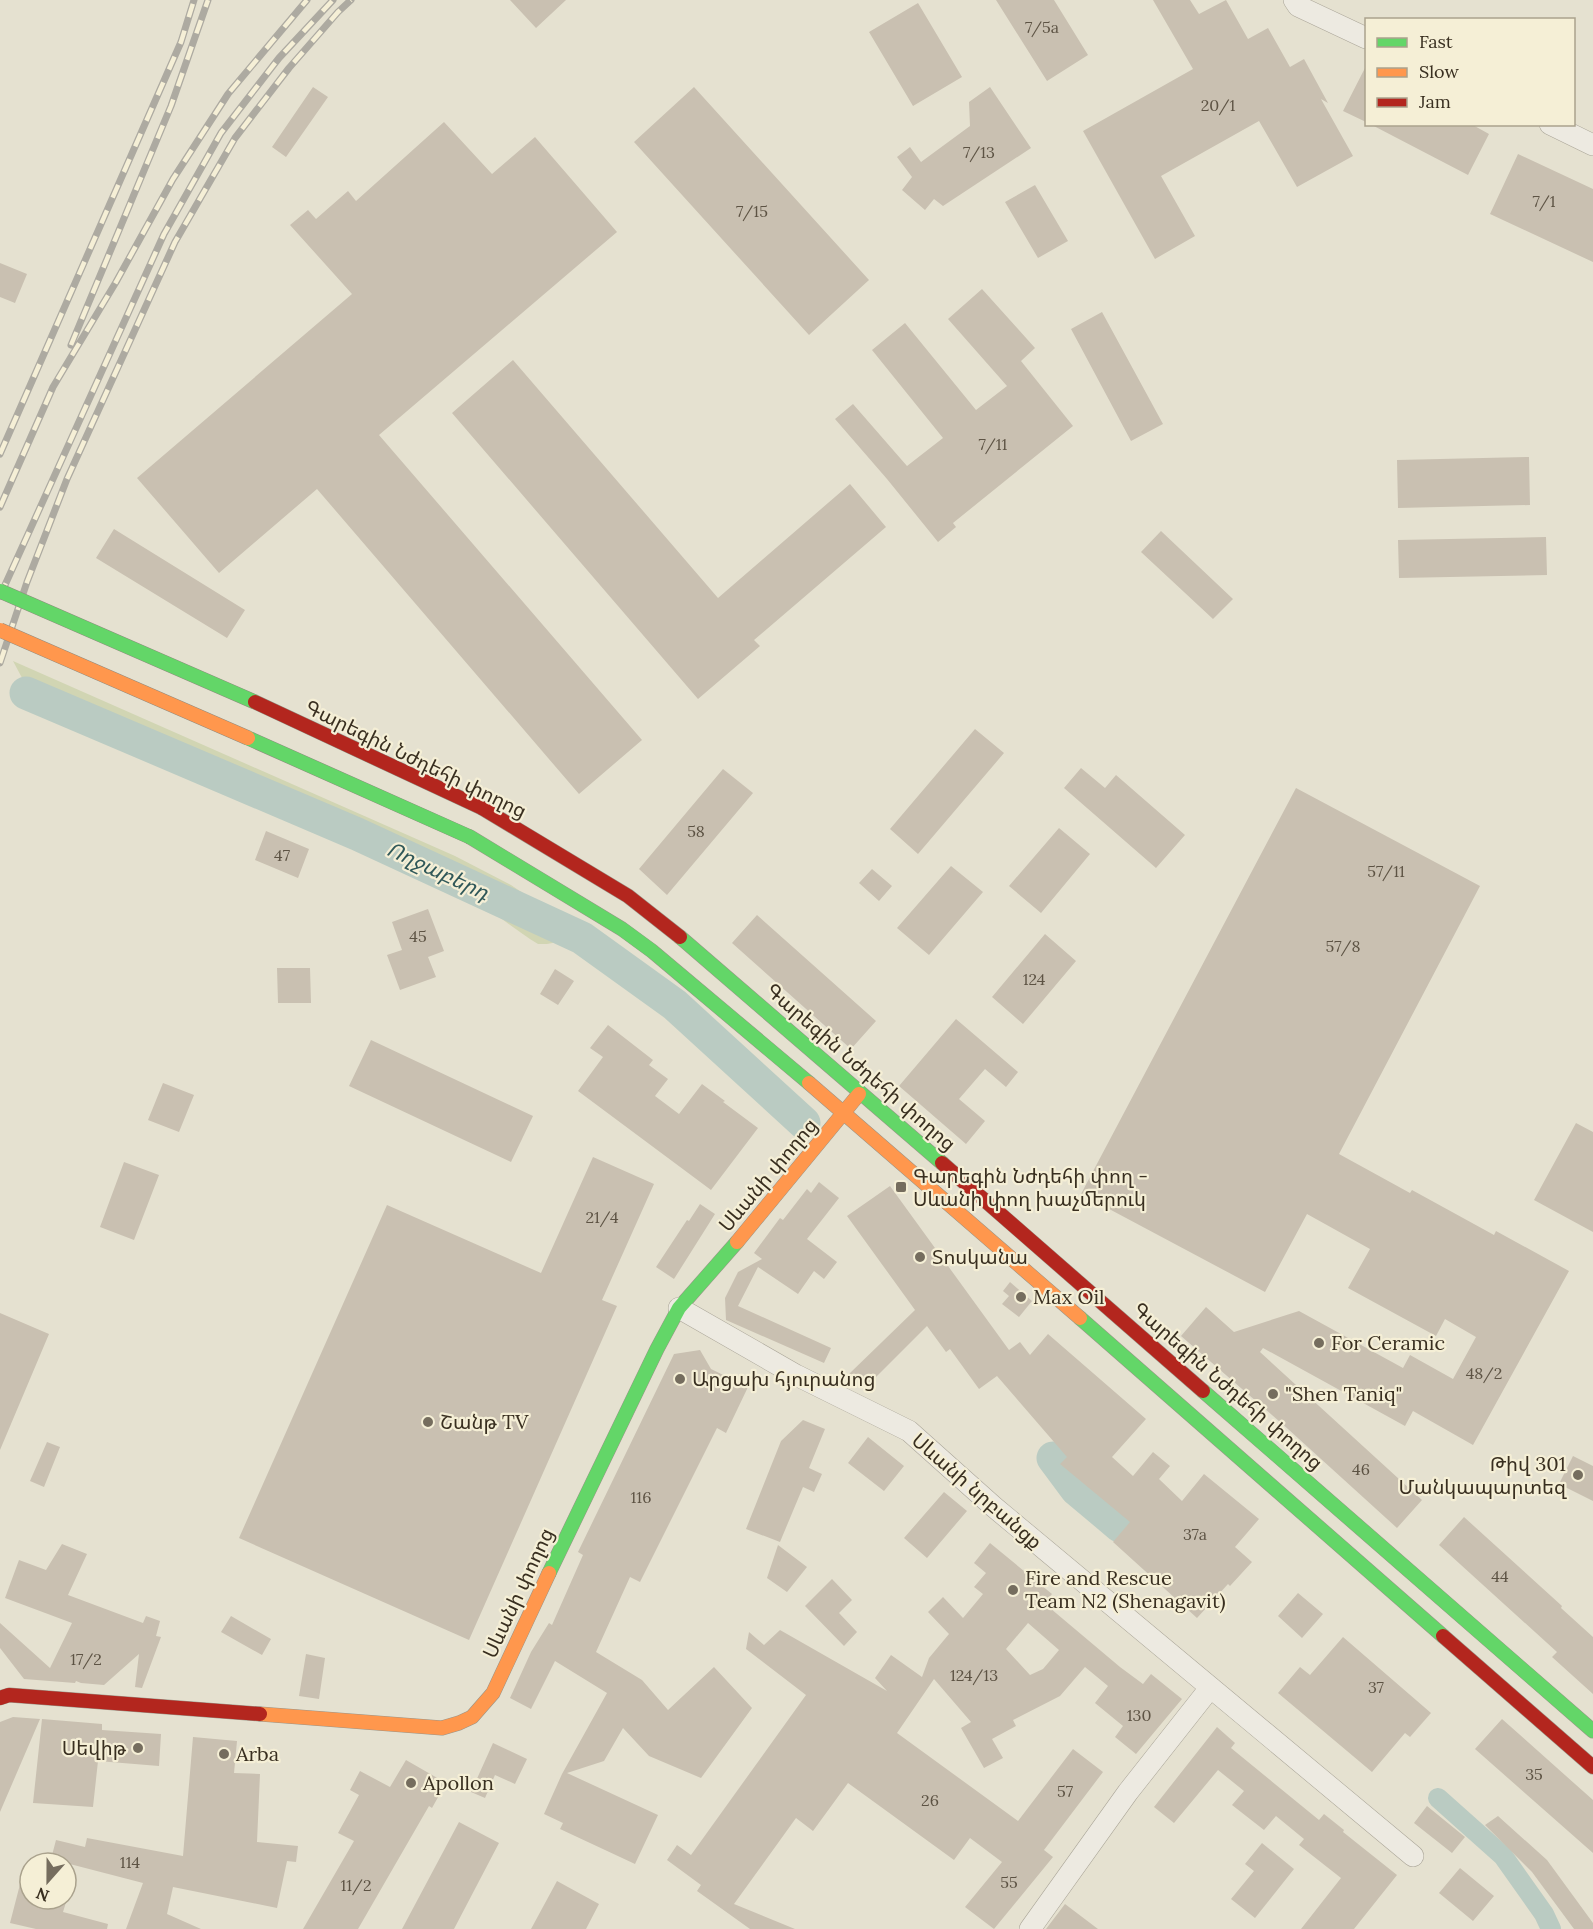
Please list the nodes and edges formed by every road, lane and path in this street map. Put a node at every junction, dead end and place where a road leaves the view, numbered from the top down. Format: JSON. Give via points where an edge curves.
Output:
{"nodes":[{"id":1,"x":1294,"y":0,"type":"edge"},
{"id":2,"x":1365,"y":38,"type":"edge"},
{"id":3,"x":1554,"y":126,"type":"edge"},
{"id":4,"x":1593,"y":145,"type":"edge"},
{"id":5,"x":0,"y":591,"type":"edge"},
{"id":6,"x":0,"y":630,"type":"edge"},
{"id":7,"x":861,"y":1092,"type":"junction"},
{"id":8,"x":845,"y":1113,"type":"junction"},
{"id":9,"x":679,"y":1308,"type":"junction"},
{"id":10,"x":1210,"y":1688,"type":"junction"},
{"id":11,"x":0,"y":1698,"type":"edge"},
{"id":12,"x":1593,"y":1731,"type":"edge"},
{"id":13,"x":1593,"y":1767,"type":"edge"},
{"id":14,"x":1413,"y":1856,"type":"dead end"},
{"id":15,"x":1030,"y":1929,"type":"edge"}],
"edges":[{"from":1,"to":2,"type":"street","via":[[1298,6]]},
{"from":3,"to":4,"type":"street"},
{"from":5,"to":7,"type":"main road","name":"Գարեգին Նժդեհի փողոց","bridge":true,"via":[[261,705],[482,808],[628,896]]},
{"from":6,"to":8,"type":"main road","bridge":true,"via":[[470,837],[652,951]]},
{"from":7,"to":8,"type":"main road","name":"Սևանի փողոց"},
{"from":7,"to":12,"type":"main road","name":"Գարեգին Նժդեհի փողոց"},
{"from":8,"to":9,"type":"main road","name":"Սևանի փողոց"},
{"from":8,"to":13,"type":"main road"},
{"from":9,"to":10,"type":"street","name":"Սևանի նրբանցք","via":[[796,1375],[909,1431]]},
{"from":9,"to":11,"type":"main road","name":"Սևանի փողոց","via":[[493,1693],[478,1713],[462,1724],[442,1728],[9,1695]]},
{"from":10,"to":14,"type":"street","name":"Սևանի նրբանցք"},
{"from":10,"to":15,"type":"street","via":[[1128,1792]]}]}
